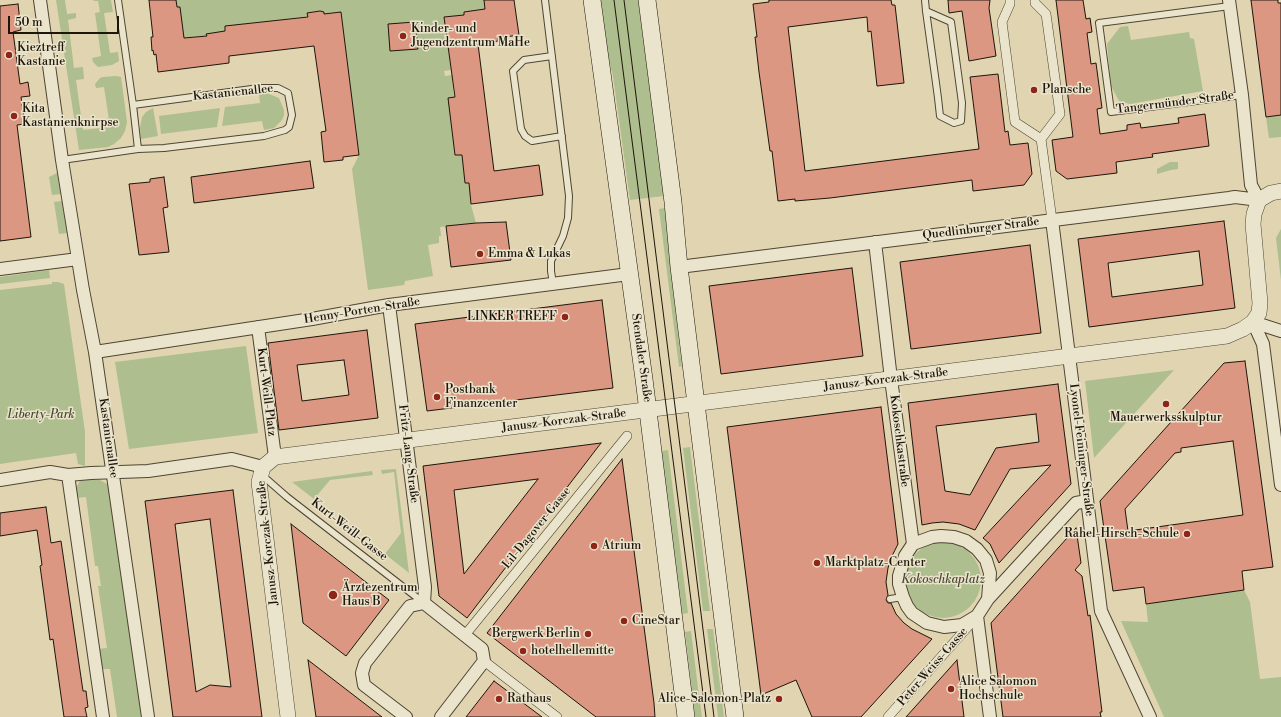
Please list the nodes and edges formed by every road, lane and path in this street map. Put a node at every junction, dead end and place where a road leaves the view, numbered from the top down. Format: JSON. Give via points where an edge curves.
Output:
{"nodes":[{"id":1,"x":40,"y":0,"type":"edge"},
{"id":2,"x":118,"y":0,"type":"edge"},
{"id":3,"x":545,"y":0,"type":"edge"},
{"id":4,"x":592,"y":0,"type":"edge"},
{"id":5,"x":647,"y":0,"type":"edge"},
{"id":6,"x":925,"y":0,"type":"edge"},
{"id":7,"x":1010,"y":0,"type":"edge"},
{"id":8,"x":1035,"y":0,"type":"edge"},
{"id":9,"x":1229,"y":3,"type":"edge"},
{"id":10,"x":926,"y":11,"type":"junction"},
{"id":11,"x":552,"y":56,"type":"junction"},
{"id":12,"x":1242,"y":94,"type":"junction"},
{"id":13,"x":133,"y":105,"type":"junction"},
{"id":14,"x":562,"y":136,"type":"junction"},
{"id":15,"x":1041,"y":139,"type":"junction"},
{"id":16,"x":138,"y":149,"type":"junction"},
{"id":17,"x":62,"y":160,"type":"junction"},
{"id":18,"x":1281,"y":191,"type":"edge"},
{"id":19,"x":1259,"y":200,"type":"junction"},
{"id":20,"x":1052,"y":220,"type":"junction"},
{"id":21,"x":875,"y":242,"type":"junction"},
{"id":22,"x":78,"y":259,"type":"junction"},
{"id":23,"x":678,"y":267,"type":"junction"},
{"id":24,"x":0,"y":269,"type":"edge"},
{"id":25,"x":629,"y":274,"type":"junction"},
{"id":26,"x":553,"y":284,"type":"junction"},
{"id":27,"x":389,"y":305,"type":"junction"},
{"id":28,"x":1253,"y":322,"type":"junction"},
{"id":29,"x":258,"y":327,"type":"junction"},
{"id":30,"x":1281,"y":331,"type":"edge"},
{"id":31,"x":95,"y":352,"type":"junction"},
{"id":32,"x":1070,"y":356,"type":"junction"},
{"id":33,"x":891,"y":379,"type":"junction"},
{"id":34,"x":696,"y":404,"type":"junction"},
{"id":35,"x":648,"y":410,"type":"junction"},
{"id":36,"x":627,"y":436,"type":"dead end"},
{"id":37,"x":407,"y":440,"type":"junction"},
{"id":38,"x":266,"y":466,"type":"junction"},
{"id":39,"x":113,"y":472,"type":"junction"},
{"id":40,"x":68,"y":475,"type":"junction"},
{"id":41,"x":0,"y":480,"type":"edge"},
{"id":42,"x":1281,"y":485,"type":"edge"},
{"id":43,"x":1087,"y":501,"type":"junction"},
{"id":44,"x":913,"y":544,"type":"junction"},
{"id":45,"x":903,"y":597,"type":"junction"},
{"id":46,"x":988,"y":599,"type":"junction"},
{"id":47,"x":890,"y":600,"type":"dead end"},
{"id":48,"x":424,"y":603,"type":"junction"},
{"id":49,"x":977,"y":616,"type":"junction"},
{"id":50,"x":466,"y":635,"type":"junction"},
{"id":51,"x":484,"y":661,"type":"junction"},
{"id":52,"x":103,"y":717,"type":"edge"},
{"id":53,"x":148,"y":717,"type":"edge"},
{"id":54,"x":288,"y":717,"type":"edge"},
{"id":55,"x":406,"y":717,"type":"edge"},
{"id":56,"x":441,"y":717,"type":"edge"},
{"id":57,"x":557,"y":717,"type":"edge"},
{"id":58,"x":686,"y":717,"type":"edge"},
{"id":59,"x":735,"y":717,"type":"edge"},
{"id":60,"x":888,"y":717,"type":"edge"},
{"id":61,"x":990,"y":717,"type":"edge"},
{"id":62,"x":1150,"y":717,"type":"edge"}],
"edges":[{"from":1,"to":17,"type":"street","name":"Kastanienallee"},
{"from":2,"to":13,"type":"lane"},
{"from":3,"to":11,"type":"lane"},
{"from":4,"to":25,"type":"main road","name":"Stendaler Straße"},
{"from":5,"to":23,"type":"main road","via":[[673,202]]},
{"from":6,"to":10,"type":"lane"},
{"from":7,"to":15,"type":"street","via":[[1002,22],[1015,122]]},
{"from":8,"to":15,"type":"street","via":[[1046,14],[1060,114]]},
{"from":9,"to":12,"type":"street","name":"Tangermünder Straße"},
{"from":9,"to":12,"type":"lane","name":"Tangermünder Straße","via":[[1099,23],[1111,112]]},
{"from":10,"to":10,"type":"lane","via":[[940,116],[954,123],[961,121],[962,103],[951,22]]},
{"from":11,"to":14,"type":"lane"},
{"from":11,"to":14,"type":"lane","via":[[524,60],[513,71],[521,129],[525,136],[532,141]]},
{"from":12,"to":19,"type":"street","name":"Tangermünder Straße","via":[[1252,185]]},
{"from":13,"to":16,"type":"lane"},
{"from":13,"to":16,"type":"lane","name":"Kastanienallee","via":[[259,88],[278,88],[288,93],[292,115],[289,127],[285,130],[264,136]]},
{"from":14,"to":26,"type":"lane","via":[[569,196],[568,218],[551,261]]},
{"from":15,"to":20,"type":"street"},
{"from":16,"to":17,"type":"lane","name":"Kastanienallee"},
{"from":17,"to":22,"type":"street","name":"Kastanienallee"},
{"from":18,"to":19,"type":"street"},
{"from":19,"to":20,"type":"street","name":"Quedlinburger Straße","via":[[1235,197]]},
{"from":19,"to":28,"type":"street","via":[[1253,224],[1260,308]]},
{"from":20,"to":21,"type":"street","name":"Quedlinburger Straße"},
{"from":20,"to":32,"type":"street","name":"Lyonel-Feininger-Straße"},
{"from":21,"to":23,"type":"street","name":"Quedlinburger Straße"},
{"from":21,"to":33,"type":"street","name":"Kokoschkastraße"},
{"from":22,"to":24,"type":"street"},
{"from":22,"to":31,"type":"street","name":"Kastanienallee"},
{"from":23,"to":34,"type":"main road"},
{"from":25,"to":26,"type":"street","name":"Henny-Porten-Straße"},
{"from":25,"to":35,"type":"main road","name":"Stendaler Straße"},
{"from":26,"to":27,"type":"street","name":"Henny-Porten-Straße"},
{"from":27,"to":29,"type":"street","name":"Henny-Porten-Straße"},
{"from":27,"to":37,"type":"street","name":"Fritz-Lang-Straße"},
{"from":28,"to":30,"type":"street"},
{"from":28,"to":32,"type":"street","name":"Janusz-Korczak-Straße","via":[[1227,336]]},
{"from":28,"to":42,"type":"street","via":[[1263,344]]},
{"from":29,"to":31,"type":"street","name":"Henny-Porten-Straße"},
{"from":29,"to":38,"type":"street","name":"Kurt-Weill-Platz"},
{"from":31,"to":39,"type":"street","name":"Kastanienallee"},
{"from":32,"to":33,"type":"street","name":"Janusz-Korczak-Straße"},
{"from":32,"to":43,"type":"street","name":"Lyonel-Feininger-Straße"},
{"from":33,"to":34,"type":"street","name":"Janusz-Korczak-Straße"},
{"from":33,"to":44,"type":"street","name":"Kokoschkastraße"},
{"from":34,"to":35,"type":"street","name":"Janusz-Korczak-Straße"},
{"from":34,"to":59,"type":"main road"},
{"from":35,"to":37,"type":"street","name":"Janusz-Korczak-Straße"},
{"from":35,"to":58,"type":"main road","name":"Stendaler Straße"},
{"from":36,"to":50,"type":"street","name":"Lil-Dagover-Gasse"},
{"from":37,"to":38,"type":"street","name":"Janusz-Korczak-Straße"},
{"from":37,"to":48,"type":"street","name":"Fritz-Lang-Straße","via":[[425,587]]},
{"from":38,"to":39,"type":"street","via":[[232,459],[148,471]]},
{"from":38,"to":48,"type":"lane","name":"Kurt-Weill-Gasse","via":[[267,481]]},
{"from":38,"to":54,"type":"street","name":"Janusz-Korczak-Straße","via":[[259,482]]},
{"from":39,"to":40,"type":"street"},
{"from":39,"to":53,"type":"street","name":"Kastanienallee"},
{"from":40,"to":41,"type":"street","via":[[50,472]]},
{"from":40,"to":52,"type":"street"},
{"from":43,"to":46,"type":"street","via":[[1076,503]]},
{"from":43,"to":62,"type":"street","name":"Lyonel-Feininger-Straße","via":[[1101,611]]},
{"from":44,"to":45,"type":"street","via":[[905,556],[899,576]]},
{"from":44,"to":46,"type":"street","via":[[932,537],[954,537],[966,541],[977,549],[986,560],[990,573]]},
{"from":45,"to":47,"type":"lane"},
{"from":45,"to":49,"type":"street","via":[[912,613],[926,623],[944,627],[962,625]]},
{"from":46,"to":49,"type":"street"},
{"from":48,"to":50,"type":"street"},
{"from":48,"to":55,"type":"street","via":[[410,606],[365,663],[362,673],[364,685]]},
{"from":49,"to":60,"type":"street","name":"Peter-Weiss-Gasse"},
{"from":49,"to":61,"type":"street"},
{"from":50,"to":51,"type":"street","via":[[482,649]]},
{"from":51,"to":56,"type":"street"},
{"from":51,"to":57,"type":"street"}]}
